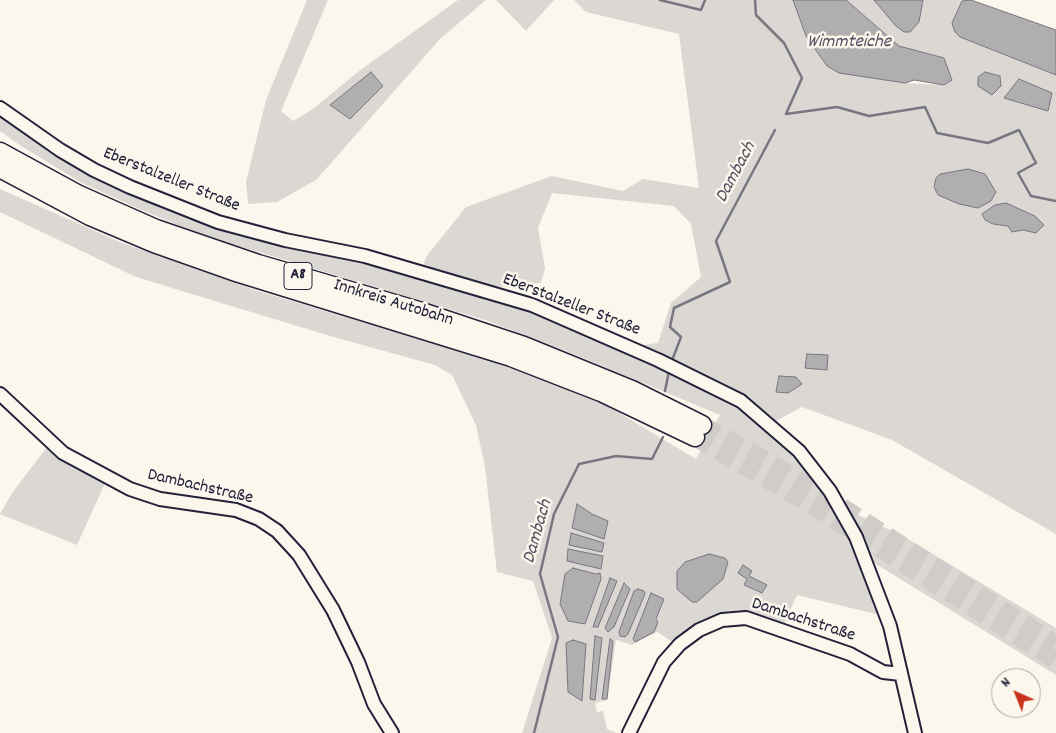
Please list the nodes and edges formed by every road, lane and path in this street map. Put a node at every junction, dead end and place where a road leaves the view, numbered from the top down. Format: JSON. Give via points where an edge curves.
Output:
{"nodes":[{"id":1,"x":0,"y":108,"type":"edge"},
{"id":2,"x":0,"y":152,"type":"edge"},
{"id":3,"x":0,"y":168,"type":"edge"},
{"id":4,"x":0,"y":394,"type":"edge"},
{"id":5,"x":901,"y":674,"type":"junction"},
{"id":6,"x":392,"y":733,"type":"edge"},
{"id":7,"x":629,"y":733,"type":"edge"},
{"id":8,"x":914,"y":733,"type":"edge"}],
"edges":[{"from":1,"to":5,"type":"street","name":"Eberstalzeller Straße","via":[[60,150],[130,187],[218,222],[365,256],[532,305],[686,373],[754,410],[798,451],[830,491],[859,546],[890,626]]},
{"from":2,"to":3,"type":"highway","name":"Innkreis Autobahn","number":"A8","via":[[77,194],[156,229],[524,346],[632,390],[699,431],[511,357],[239,273],[154,243],[90,216]]},
{"from":4,"to":6,"type":"street","name":"Dambachstraße","via":[[63,453],[130,489],[160,499],[236,510],[277,531],[299,554],[325,596],[374,704]]},
{"from":5,"to":7,"type":"street","name":"Dambachstraße","via":[[883,672],[850,654],[746,618],[722,620],[699,630],[664,662]]},
{"from":5,"to":8,"type":"street","name":"Eberstalzeller Straße"}]}
